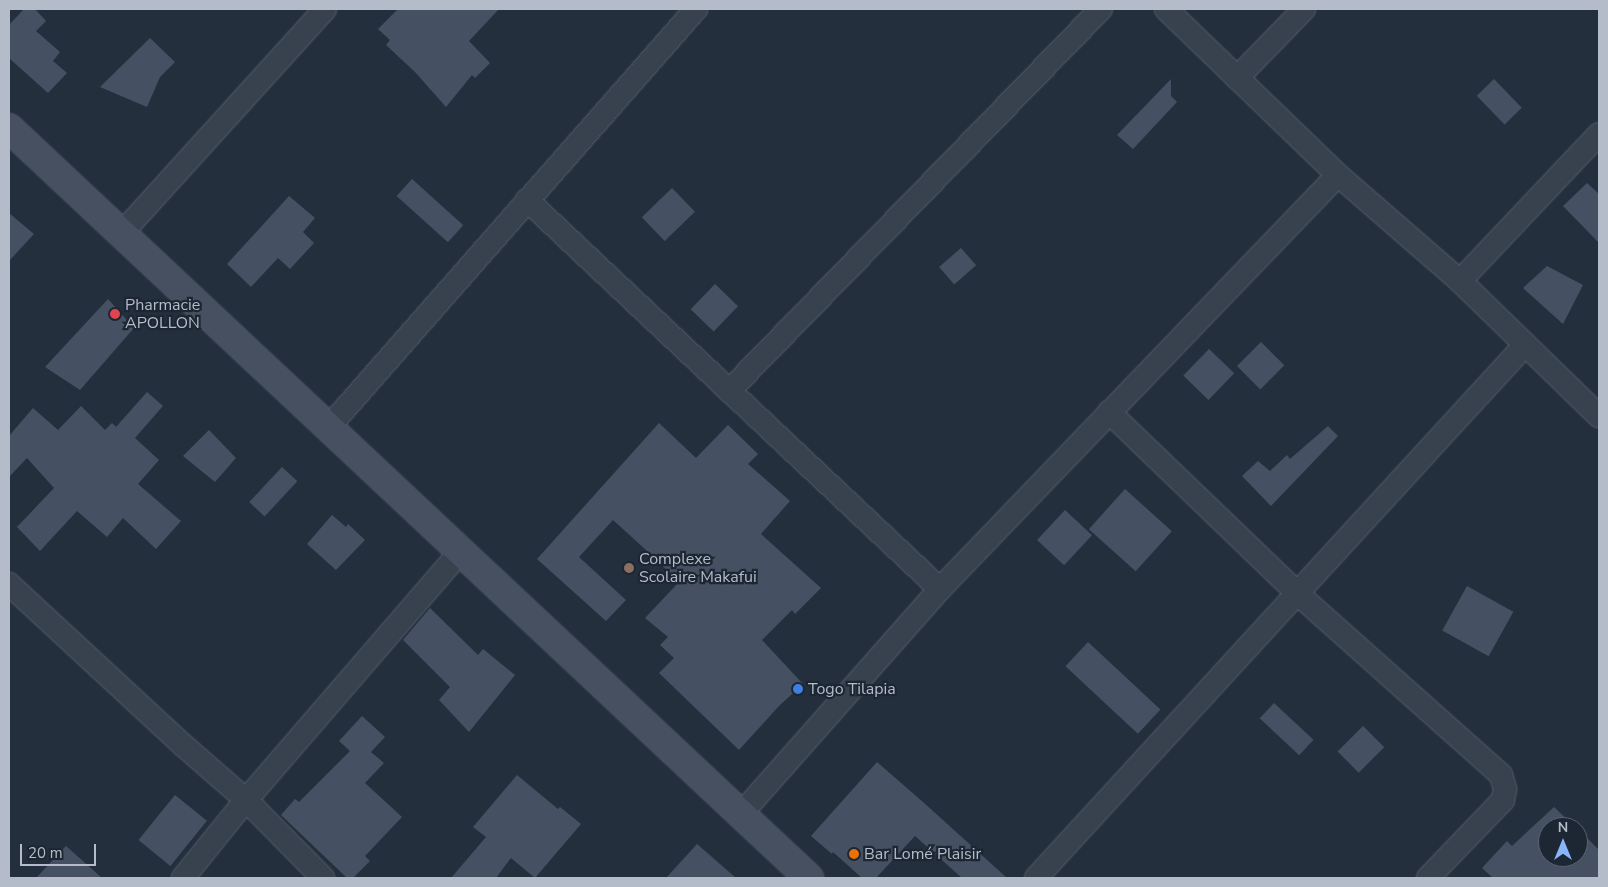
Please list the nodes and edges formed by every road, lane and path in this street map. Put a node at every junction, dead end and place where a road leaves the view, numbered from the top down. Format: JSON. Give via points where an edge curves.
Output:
{"nodes":[{"id":1,"x":325,"y":9,"type":"edge"},
{"id":2,"x":696,"y":9,"type":"edge"},
{"id":3,"x":1101,"y":9,"type":"edge"},
{"id":4,"x":1166,"y":9,"type":"edge"},
{"id":5,"x":1304,"y":9,"type":"edge"},
{"id":6,"x":1237,"y":78,"type":"junction"},
{"id":7,"x":9,"y":128,"type":"edge"},
{"id":8,"x":1599,"y":134,"type":"edge"},
{"id":9,"x":1338,"y":175,"type":"junction"},
{"id":10,"x":526,"y":200,"type":"junction"},
{"id":11,"x":122,"y":233,"type":"junction"},
{"id":12,"x":1460,"y":281,"type":"junction"},
{"id":13,"x":1525,"y":345,"type":"junction"},
{"id":14,"x":729,"y":391,"type":"junction"},
{"id":15,"x":1109,"y":412,"type":"junction"},
{"id":16,"x":1599,"y":416,"type":"edge"},
{"id":17,"x":328,"y":428,"type":"junction"},
{"id":18,"x":461,"y":552,"type":"junction"},
{"id":19,"x":9,"y":584,"type":"edge"},
{"id":20,"x":940,"y":590,"type":"junction"},
{"id":21,"x":1298,"y":594,"type":"junction"},
{"id":22,"x":246,"y":800,"type":"junction"},
{"id":23,"x":740,"y":814,"type":"junction"},
{"id":24,"x":183,"y":878,"type":"edge"},
{"id":25,"x":323,"y":878,"type":"edge"},
{"id":26,"x":809,"y":878,"type":"edge"},
{"id":27,"x":1036,"y":878,"type":"edge"},
{"id":28,"x":1428,"y":878,"type":"edge"}],
"edges":[{"from":1,"to":11,"type":"street"},
{"from":2,"to":10,"type":"street"},
{"from":3,"to":14,"type":"street"},
{"from":4,"to":6,"type":"street"},
{"from":5,"to":6,"type":"street"},
{"from":6,"to":9,"type":"street"},
{"from":7,"to":11,"type":"street"},
{"from":8,"to":12,"type":"street"},
{"from":9,"to":12,"type":"street"},
{"from":9,"to":15,"type":"street"},
{"from":10,"to":14,"type":"street"},
{"from":10,"to":17,"type":"street"},
{"from":11,"to":17,"type":"street"},
{"from":12,"to":13,"type":"street"},
{"from":13,"to":16,"type":"street"},
{"from":13,"to":21,"type":"street"},
{"from":14,"to":20,"type":"street"},
{"from":15,"to":20,"type":"street"},
{"from":15,"to":21,"type":"street"},
{"from":17,"to":18,"type":"street"},
{"from":18,"to":22,"type":"street"},
{"from":18,"to":23,"type":"street"},
{"from":19,"to":22,"type":"street"},
{"from":20,"to":23,"type":"street"},
{"from":21,"to":27,"type":"street"},
{"from":21,"to":28,"type":"street","via":[[1501,774],[1505,789],[1503,800]]},
{"from":22,"to":24,"type":"street"},
{"from":22,"to":25,"type":"street"},
{"from":23,"to":26,"type":"street"}]}
